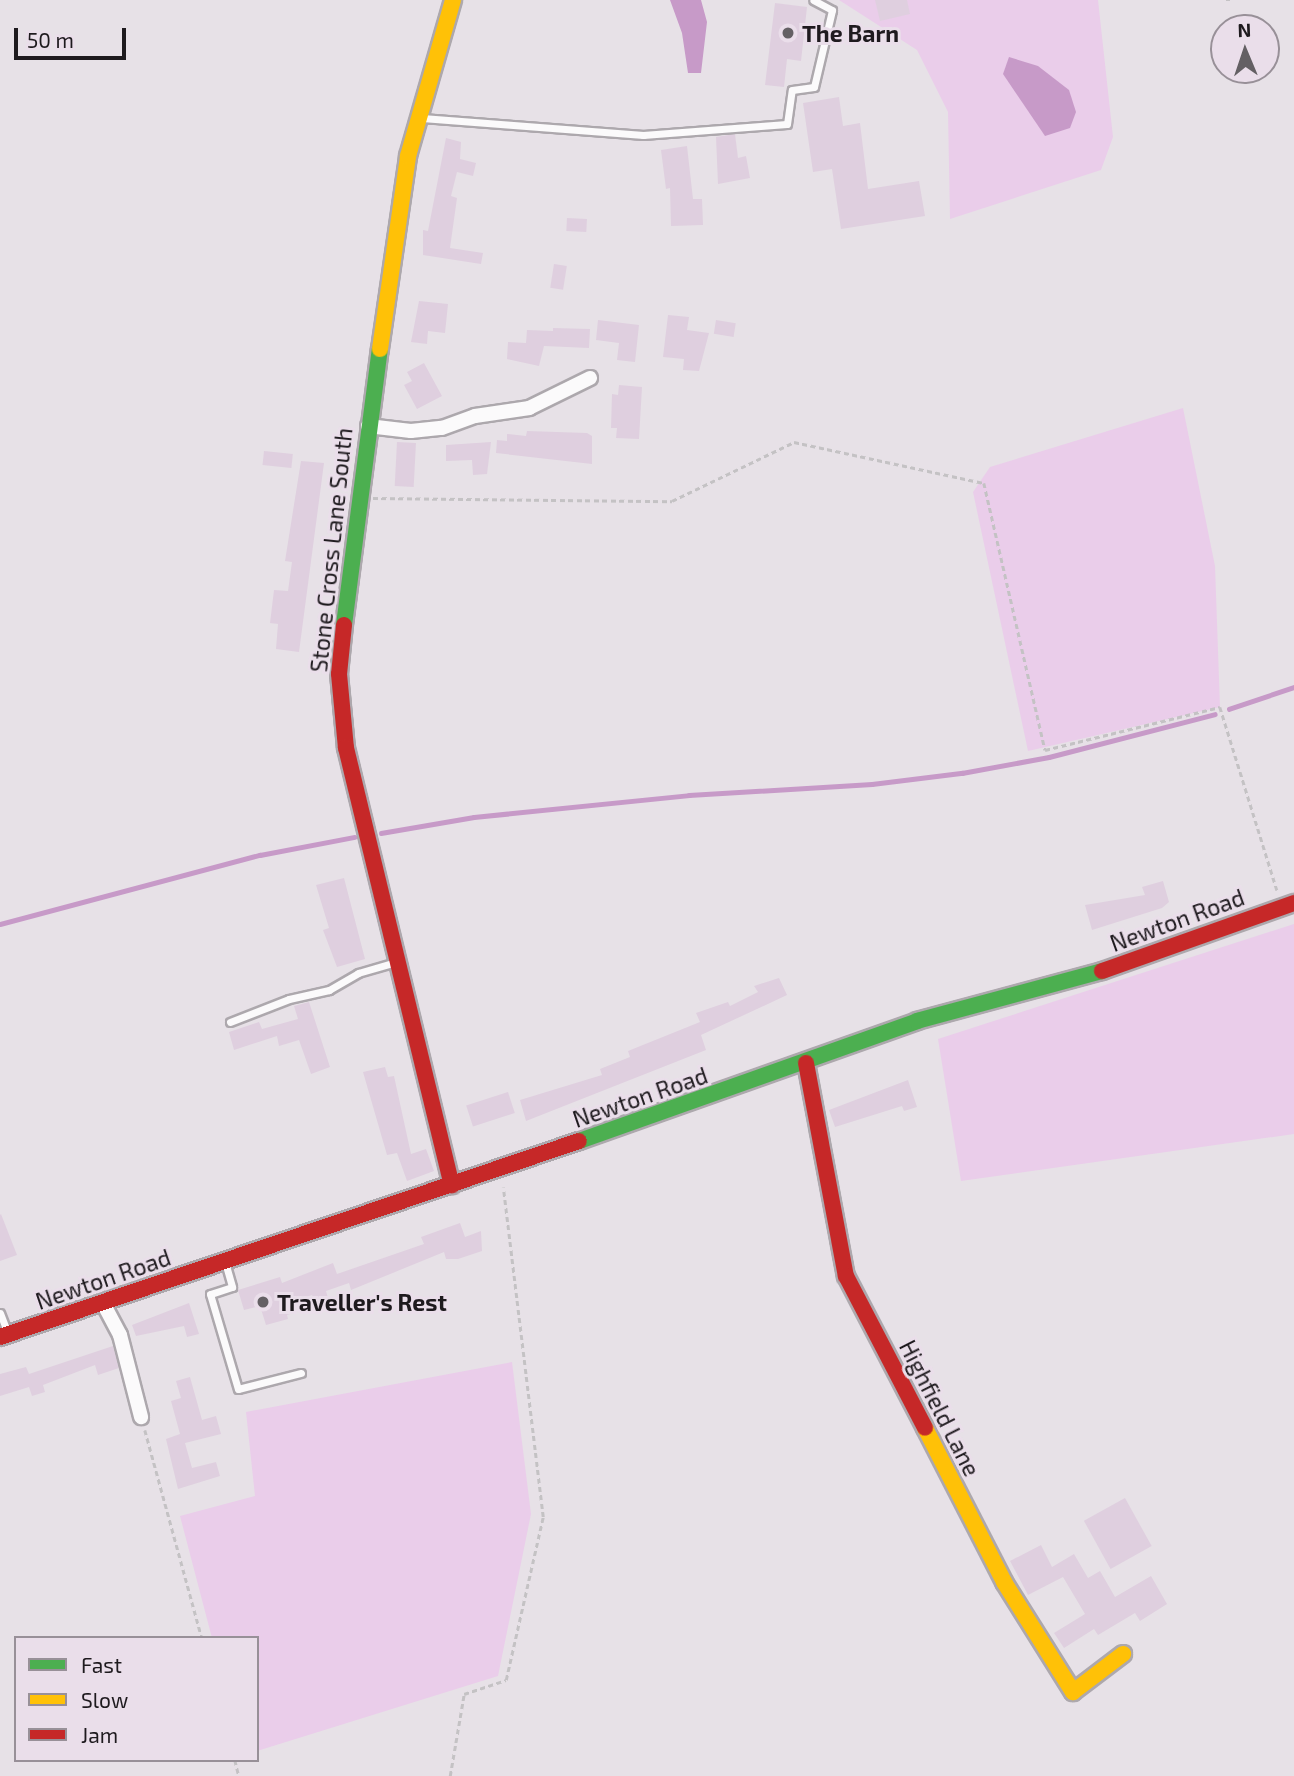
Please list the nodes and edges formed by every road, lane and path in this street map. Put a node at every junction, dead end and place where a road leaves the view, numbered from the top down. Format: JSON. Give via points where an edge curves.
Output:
{"nodes":[{"id":1,"x":453,"y":0,"type":"edge"},
{"id":2,"x":813,"y":0,"type":"edge"},
{"id":3,"x":418,"y":118,"type":"junction"},
{"id":4,"x":590,"y":378,"type":"dead end"},
{"id":5,"x":368,"y":426,"type":"junction"},
{"id":6,"x":358,"y":498,"type":"junction"},
{"id":7,"x":1288,"y":905,"type":"edge"},
{"id":8,"x":400,"y":961,"type":"junction"},
{"id":9,"x":230,"y":1022,"type":"dead end"},
{"id":10,"x":806,"y":1063,"type":"junction"},
{"id":11,"x":501,"y":1168,"type":"junction"},
{"id":12,"x":452,"y":1185,"type":"junction"},
{"id":13,"x":225,"y":1262,"type":"junction"},
{"id":14,"x":103,"y":1303,"type":"junction"},
{"id":15,"x":0,"y":1313,"type":"edge"},
{"id":16,"x":4,"y":1336,"type":"edge"},
{"id":17,"x":300,"y":1373,"type":"dead end"},
{"id":18,"x":141,"y":1417,"type":"joint"},
{"id":19,"x":201,"y":1636,"type":"edge"},
{"id":20,"x":1123,"y":1654,"type":"dead end"},
{"id":21,"x":450,"y":1776,"type":"edge"}],
"edges":[{"from":1,"to":3,"type":"street","name":"Stone Cross Lane South"},
{"from":2,"to":3,"type":"lane","via":[[832,10],[814,86],[792,90],[787,124],[643,135]]},
{"from":3,"to":5,"type":"street","name":"Stone Cross Lane South"},
{"from":4,"to":5,"type":"street","via":[[529,408],[475,416],[442,428],[411,431]]},
{"from":5,"to":6,"type":"street","name":"Stone Cross Lane South"},
{"from":6,"to":7,"type":"path","via":[[672,502],[794,442],[984,483],[1045,750],[1220,707]]},
{"from":6,"to":8,"type":"street","name":"Stone Cross Lane South","via":[[342,632],[341,715]]},
{"from":7,"to":10,"type":"street","name":"Newton Road","via":[[1165,951],[917,1021]]},
{"from":8,"to":9,"type":"lane"},
{"from":8,"to":12,"type":"street","name":"Stone Cross Lane South"},
{"from":10,"to":11,"type":"street","name":"Newton Road"},
{"from":10,"to":20,"type":"street","name":"Highfield Lane","via":[[846,1276],[1004,1582],[1073,1692]]},
{"from":11,"to":12,"type":"street","name":"Newton Road"},
{"from":11,"to":21,"type":"path","via":[[543,1517],[506,1680],[464,1694]]},
{"from":12,"to":13,"type":"street","name":"Newton Road"},
{"from":13,"to":14,"type":"street","name":"Newton Road"},
{"from":13,"to":17,"type":"lane","via":[[232,1287],[210,1294],[238,1389]]},
{"from":14,"to":16,"type":"street","name":"Newton Road"},
{"from":14,"to":18,"type":"street","via":[[120,1335]]},
{"from":15,"to":16,"type":"lane"},
{"from":18,"to":19,"type":"path"}]}
